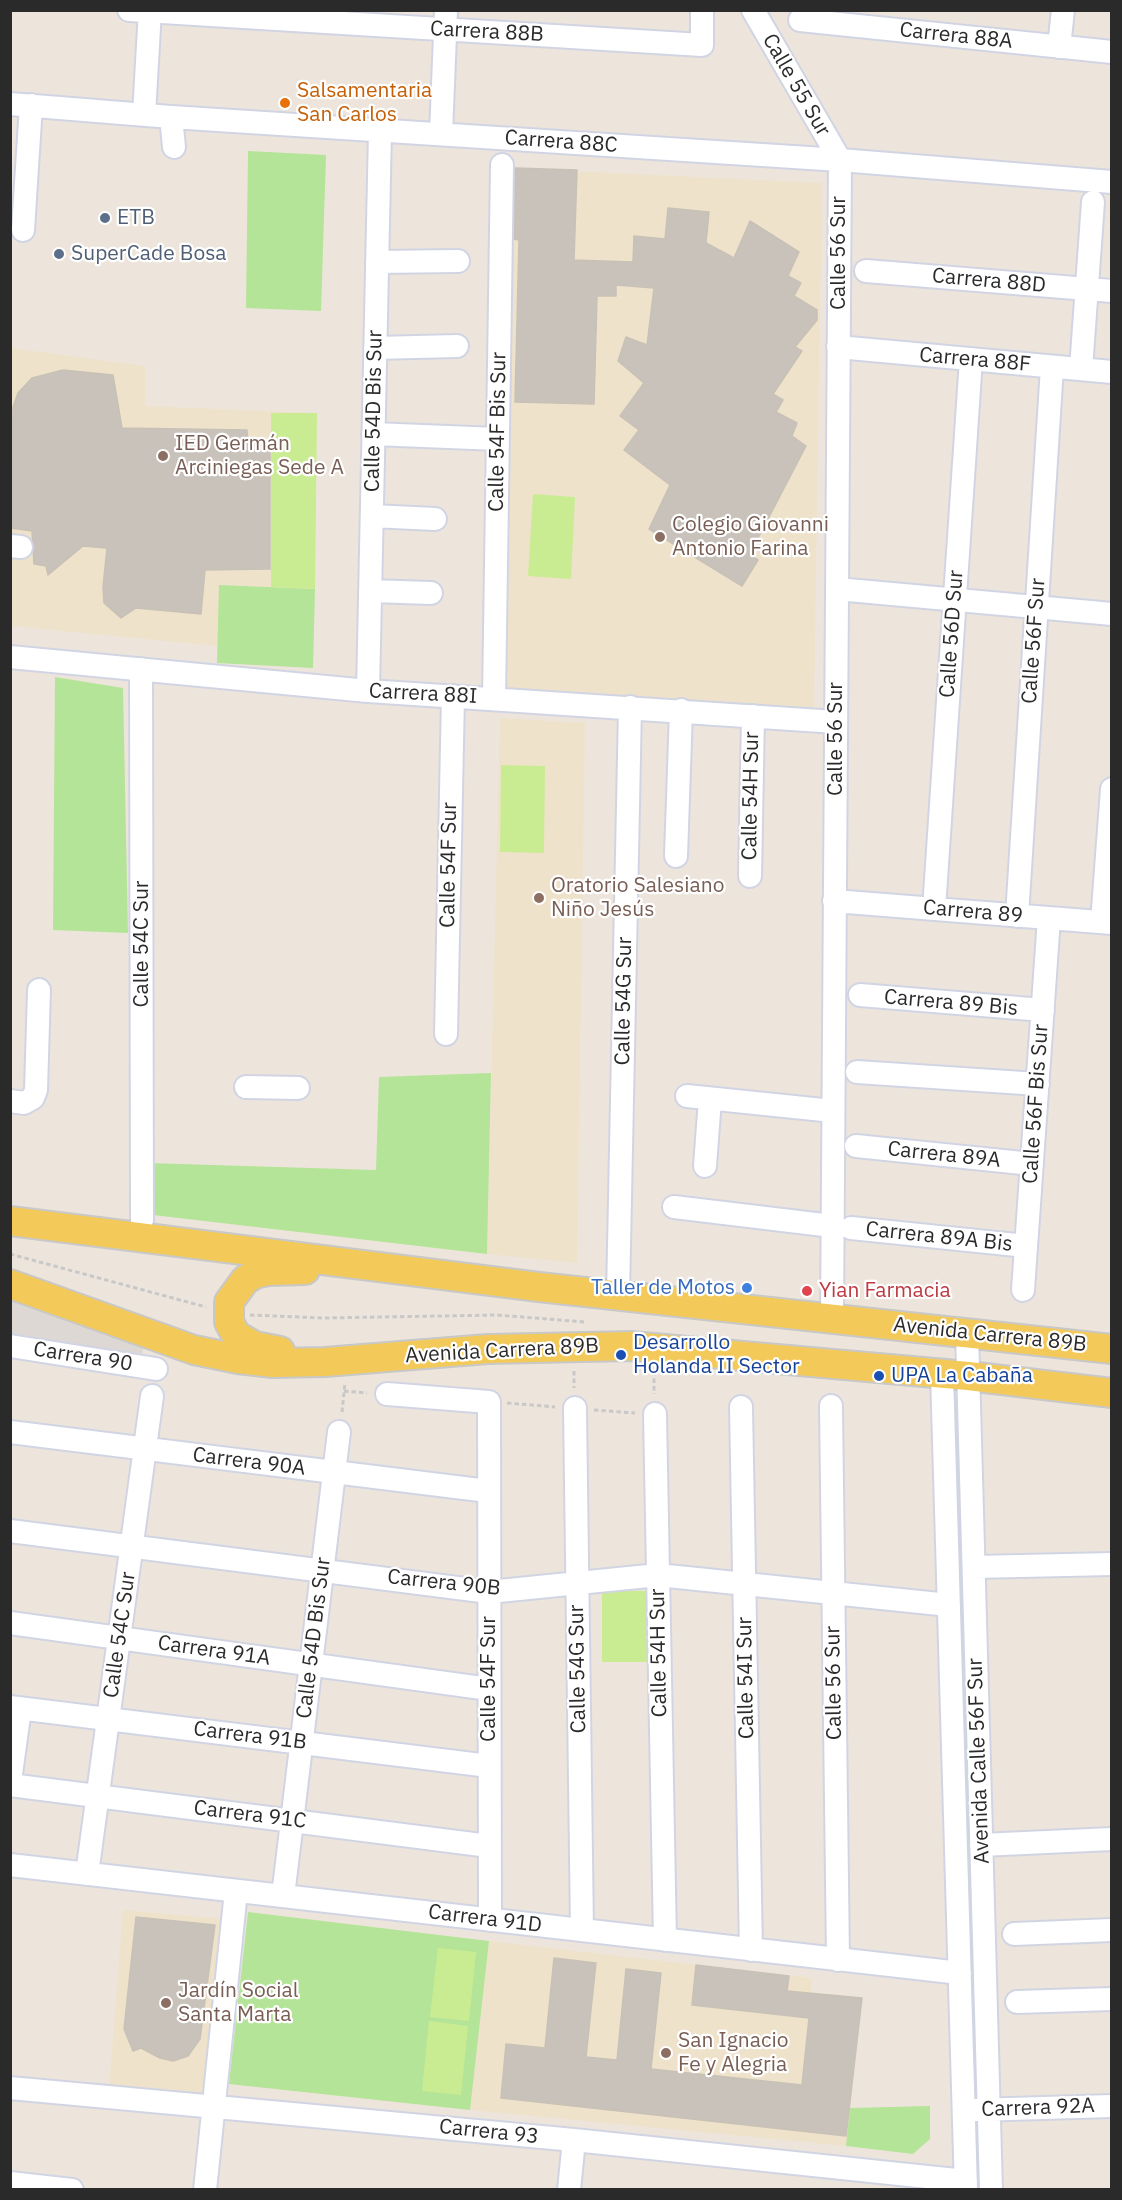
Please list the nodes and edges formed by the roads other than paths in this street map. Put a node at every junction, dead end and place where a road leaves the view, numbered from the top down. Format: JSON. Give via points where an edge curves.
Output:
{"nodes":[{"id":1,"x":702,"y":10,"type":"edge"},
{"id":2,"x":753,"y":10,"type":"edge"},
{"id":3,"x":1064,"y":10,"type":"edge"},
{"id":4,"x":143,"y":11,"type":"edge"},
{"id":5,"x":446,"y":20,"type":"edge"},
{"id":6,"x":800,"y":20,"type":"dead end"},
{"id":7,"x":1059,"y":47,"type":"junction"},
{"id":8,"x":1112,"y":52,"type":"edge"},
{"id":9,"x":21,"y":105,"type":"edge"},
{"id":10,"x":144,"y":115,"type":"junction"},
{"id":11,"x":171,"y":117,"type":"junction"},
{"id":12,"x":380,"y":130,"type":"junction"},
{"id":13,"x":441,"y":134,"type":"junction"},
{"id":14,"x":174,"y":147,"type":"dead end"},
{"id":15,"x":840,"y":160,"type":"junction"},
{"id":16,"x":502,"y":165,"type":"dead end"},
{"id":17,"x":1112,"y":182,"type":"edge"},
{"id":18,"x":1093,"y":202,"type":"dead end"},
{"id":19,"x":23,"y":230,"type":"dead end"},
{"id":20,"x":458,"y":261,"type":"dead end"},
{"id":21,"x":377,"y":262,"type":"junction"},
{"id":22,"x":866,"y":271,"type":"dead end"},
{"id":23,"x":1087,"y":289,"type":"junction"},
{"id":24,"x":1112,"y":291,"type":"edge"},
{"id":25,"x":457,"y":346,"type":"dead end"},
{"id":26,"x":838,"y":347,"type":"junction"},
{"id":27,"x":375,"y":348,"type":"junction"},
{"id":28,"x":971,"y":359,"type":"junction"},
{"id":29,"x":1052,"y":367,"type":"junction"},
{"id":30,"x":1081,"y":369,"type":"junction"},
{"id":31,"x":1112,"y":372,"type":"edge"},
{"id":32,"x":373,"y":434,"type":"junction"},
{"id":33,"x":498,"y":439,"type":"junction"},
{"id":34,"x":372,"y":516,"type":"junction"},
{"id":35,"x":435,"y":519,"type":"dead end"},
{"id":36,"x":837,"y":589,"type":"junction"},
{"id":37,"x":370,"y":591,"type":"junction"},
{"id":38,"x":430,"y":593,"type":"dead end"},
{"id":39,"x":955,"y":600,"type":"junction"},
{"id":40,"x":1036,"y":608,"type":"junction"},
{"id":41,"x":1112,"y":615,"type":"edge"},
{"id":42,"x":10,"y":657,"type":"edge"},
{"id":43,"x":141,"y":669,"type":"junction"},
{"id":44,"x":368,"y":691,"type":"junction"},
{"id":45,"x":453,"y":696,"type":"junction"},
{"id":46,"x":494,"y":698,"type":"junction"},
{"id":47,"x":630,"y":706,"type":"junction"},
{"id":48,"x":681,"y":710,"type":"junction"},
{"id":49,"x":753,"y":716,"type":"junction"},
{"id":50,"x":836,"y":722,"type":"junction"},
{"id":51,"x":1112,"y":789,"type":"edge"},
{"id":52,"x":676,"y":856,"type":"dead end"},
{"id":53,"x":750,"y":876,"type":"dead end"},
{"id":54,"x":834,"y":901,"type":"junction"},
{"id":55,"x":934,"y":909,"type":"junction"},
{"id":56,"x":1017,"y":915,"type":"junction"},
{"id":57,"x":1049,"y":918,"type":"junction"},
{"id":58,"x":1107,"y":922,"type":"edge"},
{"id":59,"x":39,"y":990,"type":"dead end"},
{"id":60,"x":860,"y":996,"type":"dead end"},
{"id":61,"x":1043,"y":1010,"type":"junction"},
{"id":62,"x":446,"y":1034,"type":"dead end"},
{"id":63,"x":857,"y":1072,"type":"dead end"},
{"id":64,"x":1038,"y":1084,"type":"junction"},
{"id":65,"x":246,"y":1087,"type":"dead end"},
{"id":66,"x":298,"y":1088,"type":"dead end"},
{"id":67,"x":687,"y":1096,"type":"dead end"},
{"id":68,"x":710,"y":1099,"type":"junction"},
{"id":69,"x":10,"y":1101,"type":"edge"},
{"id":70,"x":833,"y":1111,"type":"junction"},
{"id":71,"x":856,"y":1146,"type":"dead end"},
{"id":72,"x":1032,"y":1164,"type":"junction"},
{"id":73,"x":705,"y":1166,"type":"dead end"},
{"id":74,"x":674,"y":1207,"type":"dead end"},
{"id":75,"x":142,"y":1220,"type":"dead end"},
{"id":76,"x":10,"y":1221,"type":"edge"},
{"id":77,"x":842,"y":1227,"type":"junction"},
{"id":78,"x":1026,"y":1246,"type":"junction"},
{"id":79,"x":394,"y":1268,"type":"junction"},
{"id":80,"x":10,"y":1284,"type":"edge"},
{"id":81,"x":1023,"y":1290,"type":"dead end"},
{"id":82,"x":618,"y":1296,"type":"junction"},
{"id":83,"x":832,"y":1318,"type":"junction"},
{"id":84,"x":967,"y":1333,"type":"junction"},
{"id":85,"x":10,"y":1346,"type":"edge"},
{"id":86,"x":1112,"y":1349,"type":"edge"},
{"id":87,"x":383,"y":1357,"type":"junction"},
{"id":88,"x":156,"y":1369,"type":"dead end"},
{"id":89,"x":955,"y":1375,"type":"junction"},
{"id":90,"x":1112,"y":1393,"type":"edge"},
{"id":91,"x":387,"y":1394,"type":"dead end"},
{"id":92,"x":152,"y":1396,"type":"dead end"},
{"id":93,"x":831,"y":1406,"type":"dead end"},
{"id":94,"x":741,"y":1407,"type":"dead end"},
{"id":95,"x":575,"y":1408,"type":"dead end"},
{"id":96,"x":655,"y":1414,"type":"road end"},
{"id":97,"x":10,"y":1432,"type":"edge"},
{"id":98,"x":339,"y":1432,"type":"road end"},
{"id":99,"x":145,"y":1449,"type":"junction"},
{"id":100,"x":334,"y":1473,"type":"junction"},
{"id":101,"x":488,"y":1491,"type":"junction"},
{"id":102,"x":10,"y":1531,"type":"edge"},
{"id":103,"x":132,"y":1546,"type":"junction"},
{"id":104,"x":1112,"y":1564,"type":"edge"},
{"id":105,"x":974,"y":1567,"type":"junction"},
{"id":106,"x":323,"y":1569,"type":"junction"},
{"id":107,"x":658,"y":1575,"type":"junction"},
{"id":108,"x":577,"y":1583,"type":"junction"},
{"id":109,"x":744,"y":1584,"type":"junction"},
{"id":110,"x":489,"y":1592,"type":"junction"},
{"id":111,"x":833,"y":1593,"type":"junction"},
{"id":112,"x":949,"y":1605,"type":"junction"},
{"id":113,"x":10,"y":1623,"type":"edge"},
{"id":114,"x":119,"y":1638,"type":"junction"},
{"id":115,"x":311,"y":1664,"type":"junction"},
{"id":116,"x":489,"y":1689,"type":"junction"},
{"id":117,"x":15,"y":1708,"type":"edge"},
{"id":118,"x":108,"y":1719,"type":"junction"},
{"id":119,"x":301,"y":1743,"type":"junction"},
{"id":120,"x":489,"y":1766,"type":"junction"},
{"id":121,"x":10,"y":1783,"type":"edge"},
{"id":122,"x":98,"y":1796,"type":"junction"},
{"id":123,"x":292,"y":1821,"type":"junction"},
{"id":124,"x":1112,"y":1839,"type":"edge"},
{"id":125,"x":981,"y":1845,"type":"junction"},
{"id":126,"x":489,"y":1846,"type":"junction"},
{"id":127,"x":10,"y":1865,"type":"edge"},
{"id":128,"x":87,"y":1874,"type":"junction"},
{"id":129,"x":236,"y":1891,"type":"junction"},
{"id":130,"x":283,"y":1896,"type":"junction"},
{"id":131,"x":490,"y":1920,"type":"junction"},
{"id":132,"x":582,"y":1930,"type":"junction"},
{"id":133,"x":1112,"y":1930,"type":"edge"},
{"id":134,"x":1014,"y":1934,"type":"dead end"},
{"id":135,"x":665,"y":1940,"type":"junction"},
{"id":136,"x":750,"y":1950,"type":"junction"},
{"id":137,"x":838,"y":1960,"type":"junction"},
{"id":138,"x":960,"y":1973,"type":"junction"},
{"id":139,"x":1112,"y":1999,"type":"edge"},
{"id":140,"x":1017,"y":2002,"type":"dead end"},
{"id":141,"x":10,"y":2088,"type":"edge"},
{"id":142,"x":214,"y":2105,"type":"junction"},
{"id":143,"x":1112,"y":2106,"type":"edge"},
{"id":144,"x":964,"y":2110,"type":"junction"},
{"id":145,"x":988,"y":2110,"type":"junction"},
{"id":146,"x":574,"y":2140,"type":"junction"},
{"id":147,"x":10,"y":2183,"type":"edge"},
{"id":148,"x":938,"y":2184,"type":"edge"},
{"id":149,"x":966,"y":2185,"type":"edge"},
{"id":150,"x":72,"y":2190,"type":"edge"},
{"id":151,"x":205,"y":2190,"type":"edge"},
{"id":152,"x":569,"y":2190,"type":"edge"},
{"id":153,"x":991,"y":2190,"type":"edge"}],
"edges":[{"from":1,"to":5,"type":"street","name":"Carrera 88B","via":[[702,45]]},
{"from":2,"to":15,"type":"street","name":"Calle 55 Sur"},
{"from":3,"to":7,"type":"street"},
{"from":4,"to":5,"type":"street","name":"Carrera 88B"},
{"from":4,"to":10,"type":"street"},
{"from":5,"to":13,"type":"street"},
{"from":6,"to":7,"type":"street","name":"Carrera 88A"},
{"from":7,"to":8,"type":"street","name":"Carrera 88A"},
{"from":9,"to":10,"type":"street","name":"Carrera 88C"},
{"from":9,"to":19,"type":"street"},
{"from":10,"to":11,"type":"street","name":"Carrera 88C"},
{"from":11,"to":12,"type":"street","name":"Carrera 88C"},
{"from":11,"to":14,"type":"street"},
{"from":12,"to":13,"type":"street","name":"Carrera 88C"},
{"from":12,"to":21,"type":"street","name":"Calle 54D Bis Sur"},
{"from":13,"to":15,"type":"street","name":"Carrera 88C"},
{"from":15,"to":17,"type":"street","name":"Carrera 88C"},
{"from":15,"to":26,"type":"street","name":"Calle 56 Sur"},
{"from":16,"to":33,"type":"street","name":"Calle 54F Bis Sur"},
{"from":18,"to":23,"type":"street"},
{"from":20,"to":21,"type":"street"},
{"from":21,"to":27,"type":"street","name":"Calle 54D Bis Sur"},
{"from":22,"to":23,"type":"street","name":"Carrera 88D"},
{"from":23,"to":24,"type":"street","name":"Carrera 88D"},
{"from":23,"to":30,"type":"street"},
{"from":25,"to":27,"type":"street"},
{"from":26,"to":28,"type":"street","name":"Carrera 88F"},
{"from":26,"to":36,"type":"street","name":"Calle 56 Sur"},
{"from":27,"to":32,"type":"street","name":"Calle 54D Bis Sur"},
{"from":28,"to":29,"type":"street","name":"Carrera 88F"},
{"from":28,"to":39,"type":"street","name":"Calle 56D Sur"},
{"from":29,"to":30,"type":"street","name":"Carrera 88F"},
{"from":29,"to":40,"type":"street","name":"Calle 56F Sur"},
{"from":30,"to":31,"type":"street","name":"Carrera 88F"},
{"from":32,"to":33,"type":"street"},
{"from":32,"to":34,"type":"street","name":"Calle 54D Bis Sur"},
{"from":33,"to":46,"type":"street","name":"Calle 54F Bis Sur"},
{"from":34,"to":35,"type":"street"},
{"from":34,"to":37,"type":"street","name":"Calle 54D Bis Sur"},
{"from":36,"to":39,"type":"street"},
{"from":36,"to":50,"type":"street","name":"Calle 56 Sur"},
{"from":37,"to":38,"type":"street"},
{"from":37,"to":44,"type":"street","name":"Calle 54D Bis Sur"},
{"from":39,"to":40,"type":"street"},
{"from":39,"to":55,"type":"street","name":"Calle 56D Sur"},
{"from":40,"to":41,"type":"street"},
{"from":40,"to":56,"type":"street","name":"Calle 56F Sur"},
{"from":42,"to":43,"type":"street","name":"Carrera 88I"},
{"from":43,"to":44,"type":"street","name":"Carrera 88I"},
{"from":43,"to":75,"type":"street","name":"Calle 54C Sur"},
{"from":44,"to":45,"type":"street","name":"Carrera 88I"},
{"from":45,"to":46,"type":"street","name":"Carrera 88I"},
{"from":45,"to":62,"type":"street","name":"Calle 54F Sur"},
{"from":46,"to":47,"type":"street","name":"Carrera 88I"},
{"from":47,"to":48,"type":"street","name":"Carrera 88I"},
{"from":47,"to":82,"type":"street","name":"Calle 54G Sur"},
{"from":48,"to":49,"type":"street","name":"Carrera 88I"},
{"from":48,"to":52,"type":"street"},
{"from":49,"to":50,"type":"street","name":"Carrera 88I"},
{"from":49,"to":53,"type":"street","name":"Calle 54H Sur"},
{"from":50,"to":54,"type":"street","name":"Calle 56 Sur"},
{"from":51,"to":58,"type":"street"},
{"from":54,"to":55,"type":"street","name":"Carrera 89"},
{"from":54,"to":70,"type":"street","name":"Calle 56 Sur"},
{"from":55,"to":56,"type":"street","name":"Carrera 89"},
{"from":56,"to":57,"type":"street","name":"Carrera 89"},
{"from":57,"to":58,"type":"street","name":"Carrera 89"},
{"from":57,"to":61,"type":"street","name":"Calle 56F Bis Sur"},
{"from":59,"to":69,"type":"street","via":[[36,1090],[33,1098],[24,1103]]},
{"from":60,"to":61,"type":"street","name":"Carrera 89 Bis"},
{"from":61,"to":64,"type":"street","name":"Calle 56F Bis Sur"},
{"from":63,"to":64,"type":"street"},
{"from":64,"to":72,"type":"street","name":"Calle 56F Bis Sur"},
{"from":65,"to":66,"type":"street"},
{"from":67,"to":68,"type":"street"},
{"from":68,"to":70,"type":"street"},
{"from":68,"to":73,"type":"street"},
{"from":70,"to":77,"type":"street","name":"Calle 56 Sur"},
{"from":71,"to":72,"type":"street","name":"Carrera 89A"},
{"from":72,"to":78,"type":"street","name":"Calle 56F Bis Sur"},
{"from":74,"to":77,"type":"street","name":"Carrera 89A Bis"},
{"from":76,"to":79,"type":"main road","name":"Avenida Carrera 89B"},
{"from":77,"to":78,"type":"street","name":"Carrera 89A Bis"},
{"from":77,"to":83,"type":"street","name":"Calle 56 Sur"},
{"from":78,"to":81,"type":"street","name":"Calle 56F Bis Sur"},
{"from":79,"to":82,"type":"main road","name":"Avenida Carrera 89B"},
{"from":79,"to":87,"type":"main road","via":[[268,1271],[245,1280],[233,1293],[227,1311],[236,1335],[255,1346],[286,1352]]},
{"from":80,"to":87,"type":"main road","name":"Avenida Carrera 89B","via":[[160,1340],[215,1355],[273,1363]]},
{"from":82,"to":83,"type":"main road","name":"Avenida Carrera 89B"},
{"from":83,"to":84,"type":"main road","name":"Avenida Carrera 89B"},
{"from":84,"to":86,"type":"main road","name":"Avenida Carrera 89B"},
{"from":84,"to":89,"type":"street","name":"Avenida Calle 56F Sur"},
{"from":85,"to":88,"type":"street","name":"Carrera 90"},
{"from":87,"to":89,"type":"main road","name":"Avenida Carrera 89B","via":[[488,1349],[631,1346]]},
{"from":89,"to":90,"type":"main road","name":"Avenida Carrera 89B"},
{"from":89,"to":105,"type":"street","name":"Avenida Calle 56F Sur"},
{"from":89,"to":112,"type":"street","name":"Avenida Calle 56F Sur"},
{"from":91,"to":101,"type":"street","name":"Calle 54F Sur","via":[[489,1402]]},
{"from":92,"to":99,"type":"street","name":"Calle 54C Sur"},
{"from":93,"to":111,"type":"street","name":"Calle 56 Sur"},
{"from":94,"to":109,"type":"street","name":"Calle 54I Sur"},
{"from":95,"to":108,"type":"street","name":"Calle 54G Sur"},
{"from":96,"to":107,"type":"street","name":"Calle 54H Sur"},
{"from":97,"to":99,"type":"street","name":"Carrera 90A"},
{"from":98,"to":100,"type":"street","name":"Calle 54D Bis Sur"},
{"from":99,"to":100,"type":"street","name":"Carrera 90A"},
{"from":99,"to":103,"type":"street","name":"Calle 54C Sur"},
{"from":100,"to":101,"type":"street","name":"Carrera 90A"},
{"from":100,"to":106,"type":"street","name":"Calle 54D Bis Sur"},
{"from":101,"to":110,"type":"street","name":"Calle 54F Sur"},
{"from":102,"to":103,"type":"street","name":"Carrera 90B"},
{"from":103,"to":106,"type":"street","name":"Carrera 90B"},
{"from":103,"to":114,"type":"street","name":"Calle 54C Sur"},
{"from":104,"to":105,"type":"street"},
{"from":105,"to":125,"type":"street","name":"Avenida Calle 56F Sur"},
{"from":106,"to":110,"type":"street","name":"Carrera 90B"},
{"from":106,"to":115,"type":"street","name":"Calle 54D Bis Sur"},
{"from":107,"to":108,"type":"street","name":"Carrera 90B"},
{"from":107,"to":109,"type":"street","name":"Carrera 90B"},
{"from":107,"to":135,"type":"street","name":"Calle 54H Sur"},
{"from":108,"to":110,"type":"street","name":"Carrera 90B"},
{"from":108,"to":132,"type":"street","name":"Calle 54G Sur"},
{"from":109,"to":111,"type":"street","name":"Carrera 90B"},
{"from":109,"to":136,"type":"street","name":"Calle 54I Sur"},
{"from":110,"to":116,"type":"street","name":"Calle 54F Sur"},
{"from":111,"to":112,"type":"street","name":"Carrera 90B"},
{"from":111,"to":137,"type":"street","name":"Calle 56 Sur"},
{"from":112,"to":138,"type":"street","name":"Avenida Calle 56F Sur"},
{"from":113,"to":114,"type":"street","name":"Carrera 91A"},
{"from":114,"to":115,"type":"street","name":"Carrera 91A"},
{"from":114,"to":118,"type":"street","name":"Calle 54C Sur"},
{"from":115,"to":116,"type":"street","name":"Carrera 91A"},
{"from":115,"to":119,"type":"street","name":"Calle 54D Bis Sur"},
{"from":116,"to":120,"type":"street","name":"Calle 54F Sur"},
{"from":117,"to":118,"type":"street","name":"Carrera 91B"},
{"from":117,"to":121,"type":"street"},
{"from":118,"to":119,"type":"street","name":"Carrera 91B"},
{"from":118,"to":122,"type":"street","name":"Calle 54C Sur"},
{"from":119,"to":120,"type":"street","name":"Carrera 91B"},
{"from":119,"to":123,"type":"street","name":"Calle 54D Bis Sur"},
{"from":120,"to":126,"type":"street","name":"Calle 54F Sur"},
{"from":121,"to":122,"type":"street","name":"Carrera 91C"},
{"from":122,"to":123,"type":"street","name":"Carrera 91C"},
{"from":122,"to":128,"type":"street","name":"Calle 54C Sur"},
{"from":123,"to":126,"type":"street","name":"Carrera 91C"},
{"from":123,"to":130,"type":"street","name":"Calle 54D Bis Sur"},
{"from":124,"to":125,"type":"street"},
{"from":125,"to":145,"type":"street","name":"Avenida Calle 56F Sur"},
{"from":126,"to":131,"type":"street","name":"Calle 54F Sur"},
{"from":127,"to":128,"type":"street","name":"Carrera 91D"},
{"from":128,"to":129,"type":"street","name":"Carrera 91D"},
{"from":129,"to":130,"type":"street","name":"Carrera 91D"},
{"from":129,"to":142,"type":"street"},
{"from":130,"to":131,"type":"street","name":"Carrera 91D"},
{"from":131,"to":132,"type":"street","name":"Carrera 91D"},
{"from":132,"to":135,"type":"street","name":"Carrera 91D"},
{"from":133,"to":134,"type":"street"},
{"from":135,"to":136,"type":"street","name":"Carrera 91D"},
{"from":136,"to":137,"type":"street","name":"Carrera 91D"},
{"from":137,"to":138,"type":"street","name":"Carrera 91D"},
{"from":138,"to":144,"type":"street","name":"Avenida Calle 56F Sur"},
{"from":139,"to":140,"type":"street"},
{"from":141,"to":142,"type":"street","name":"Carrera 93"},
{"from":142,"to":146,"type":"street","name":"Carrera 93"},
{"from":142,"to":151,"type":"street"},
{"from":143,"to":145,"type":"street","name":"Carrera 92A"},
{"from":144,"to":145,"type":"street","name":"Carrera 92A"},
{"from":144,"to":149,"type":"street","name":"Avenida Calle 56F Sur"},
{"from":145,"to":153,"type":"street","name":"Avenida Calle 56F Sur"},
{"from":146,"to":148,"type":"street","name":"Carrera 93"},
{"from":146,"to":152,"type":"street"},
{"from":147,"to":150,"type":"street"},
{"from":148,"to":149,"type":"street","name":"Carrera 93"}]}
